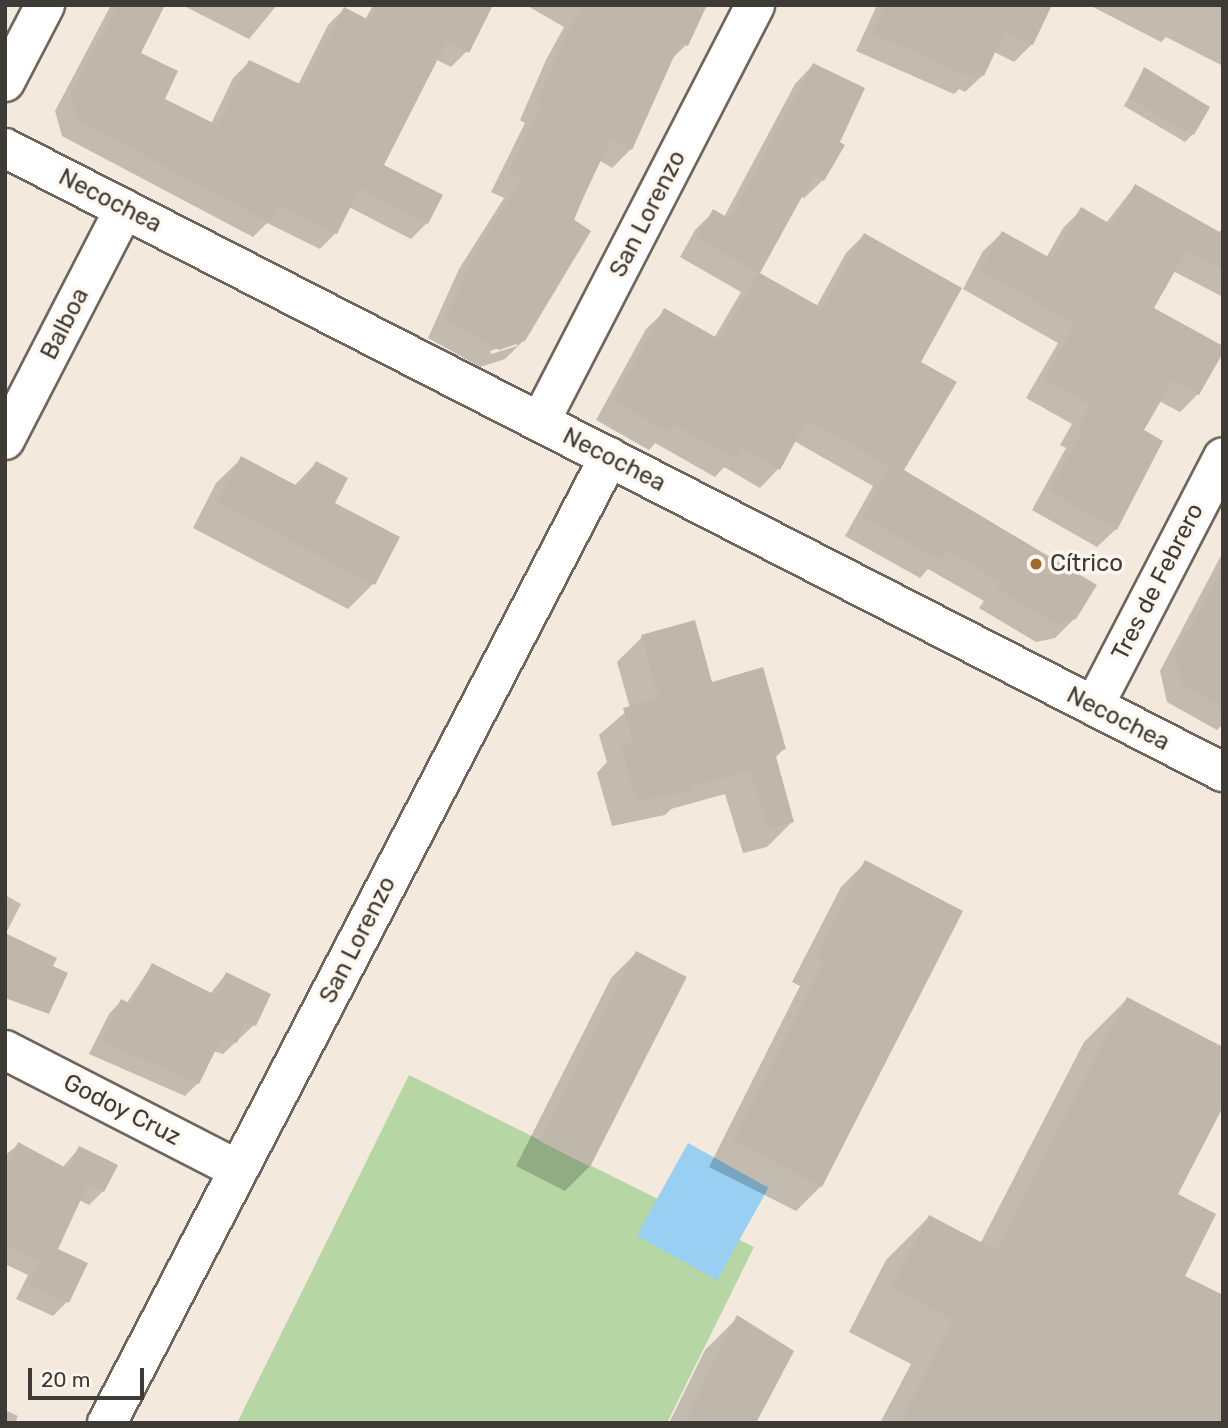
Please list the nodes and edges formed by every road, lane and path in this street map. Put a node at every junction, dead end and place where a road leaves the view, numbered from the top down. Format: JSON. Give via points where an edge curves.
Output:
{"nodes":[{"id":1,"x":45,"y":5,"type":"edge"},
{"id":2,"x":755,"y":5,"type":"edge"},
{"id":3,"x":5,"y":82,"type":"edge"},
{"id":4,"x":5,"y":148,"type":"edge"},
{"id":5,"x":124,"y":208,"type":"junction"},
{"id":6,"x":540,"y":422,"type":"junction"},
{"id":7,"x":5,"y":440,"type":"edge"},
{"id":8,"x":609,"y":457,"type":"junction"},
{"id":9,"x":1223,"y":457,"type":"edge"},
{"id":10,"x":1094,"y":706,"type":"junction"},
{"id":11,"x":1223,"y":772,"type":"edge"},
{"id":12,"x":5,"y":1050,"type":"edge"},
{"id":13,"x":239,"y":1170,"type":"junction"},
{"id":14,"x":107,"y":1423,"type":"edge"}],
"edges":[{"from":1,"to":3,"type":"street"},
{"from":2,"to":6,"type":"street","name":"San Lorenzo"},
{"from":4,"to":5,"type":"street","name":"Necochea"},
{"from":5,"to":6,"type":"street","name":"Necochea"},
{"from":5,"to":7,"type":"street","name":"Balboa"},
{"from":6,"to":8,"type":"street","name":"Necochea"},
{"from":8,"to":10,"type":"street","name":"Necochea"},
{"from":8,"to":13,"type":"street","name":"San Lorenzo"},
{"from":9,"to":10,"type":"street","name":"Tres de Febrero"},
{"from":10,"to":11,"type":"street","name":"Necochea"},
{"from":12,"to":13,"type":"street","name":"Godoy Cruz"},
{"from":13,"to":14,"type":"street","name":"San Lorenzo"}]}
